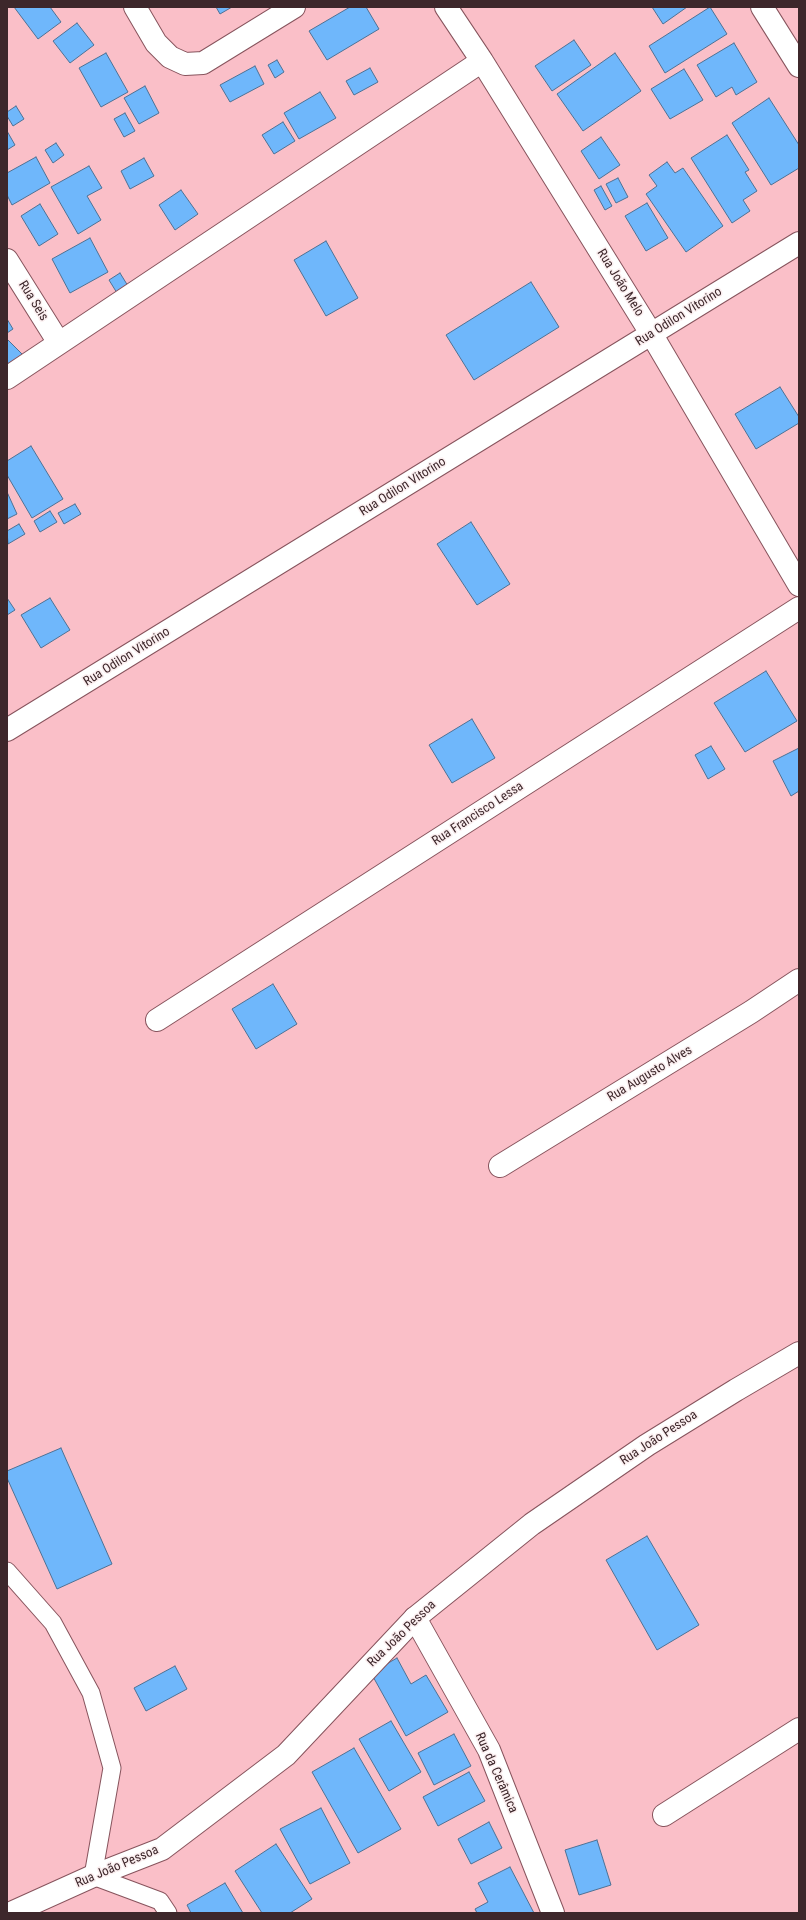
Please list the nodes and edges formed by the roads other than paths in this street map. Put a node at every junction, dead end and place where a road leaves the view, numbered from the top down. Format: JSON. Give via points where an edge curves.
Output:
{"nodes":[{"id":1,"x":135,"y":7,"type":"edge"},
{"id":2,"x":294,"y":7,"type":"edge"},
{"id":3,"x":446,"y":7,"type":"edge"},
{"id":4,"x":762,"y":7,"type":"edge"},
{"id":5,"x":482,"y":61,"type":"junction"},
{"id":6,"x":799,"y":66,"type":"edge"},
{"id":7,"x":799,"y":243,"type":"edge"},
{"id":8,"x":7,"y":260,"type":"edge"},
{"id":9,"x":652,"y":335,"type":"junction"},
{"id":10,"x":59,"y":343,"type":"junction"},
{"id":11,"x":7,"y":378,"type":"edge"},
{"id":12,"x":799,"y":585,"type":"edge"},
{"id":13,"x":799,"y":608,"type":"edge"},
{"id":14,"x":7,"y":730,"type":"edge"},
{"id":15,"x":799,"y":980,"type":"edge"},
{"id":16,"x":157,"y":1020,"type":"dead end"},
{"id":17,"x":500,"y":1166,"type":"dead end"},
{"id":18,"x":799,"y":1353,"type":"edge"},
{"id":19,"x":7,"y":1571,"type":"edge"},
{"id":20,"x":415,"y":1618,"type":"junction"},
{"id":21,"x":799,"y":1729,"type":"edge"},
{"id":22,"x":664,"y":1815,"type":"dead end"},
{"id":23,"x":93,"y":1876,"type":"junction"},
{"id":24,"x":11,"y":1913,"type":"edge"},
{"id":25,"x":168,"y":1913,"type":"edge"},
{"id":26,"x":553,"y":1913,"type":"edge"}],
"edges":[{"from":1,"to":2,"type":"street","via":[[156,43],[170,57],[185,64],[203,63]]},
{"from":3,"to":5,"type":"street","name":"Rua João Melo"},
{"from":4,"to":6,"type":"street"},
{"from":5,"to":9,"type":"street","name":"Rua João Melo"},
{"from":5,"to":10,"type":"street"},
{"from":7,"to":9,"type":"street","name":"Rua Odilon Vitorino"},
{"from":8,"to":10,"type":"street","name":"Rua Seis"},
{"from":9,"to":12,"type":"street","name":"Rua João Melo"},
{"from":9,"to":14,"type":"street","name":"Rua Odilon Vitorino"},
{"from":10,"to":11,"type":"street"},
{"from":13,"to":16,"type":"street","name":"Rua Francisco Lessa"},
{"from":15,"to":17,"type":"street","name":"Rua Augusto Alves","via":[[752,1012]]},
{"from":18,"to":20,"type":"street","name":"Rua João Pessoa","via":[[647,1445],[532,1524]]},
{"from":19,"to":23,"type":"lane","via":[[53,1623],[91,1693],[112,1768]]},
{"from":20,"to":23,"type":"street","name":"Rua João Pessoa","via":[[286,1755],[162,1849]]},
{"from":20,"to":26,"type":"street","name":"Rua da Cerâmica","via":[[489,1750]]},
{"from":21,"to":22,"type":"street"},
{"from":23,"to":24,"type":"street","name":"Rua João Pessoa"},
{"from":23,"to":25,"type":"lane","via":[[160,1901]]}]}
